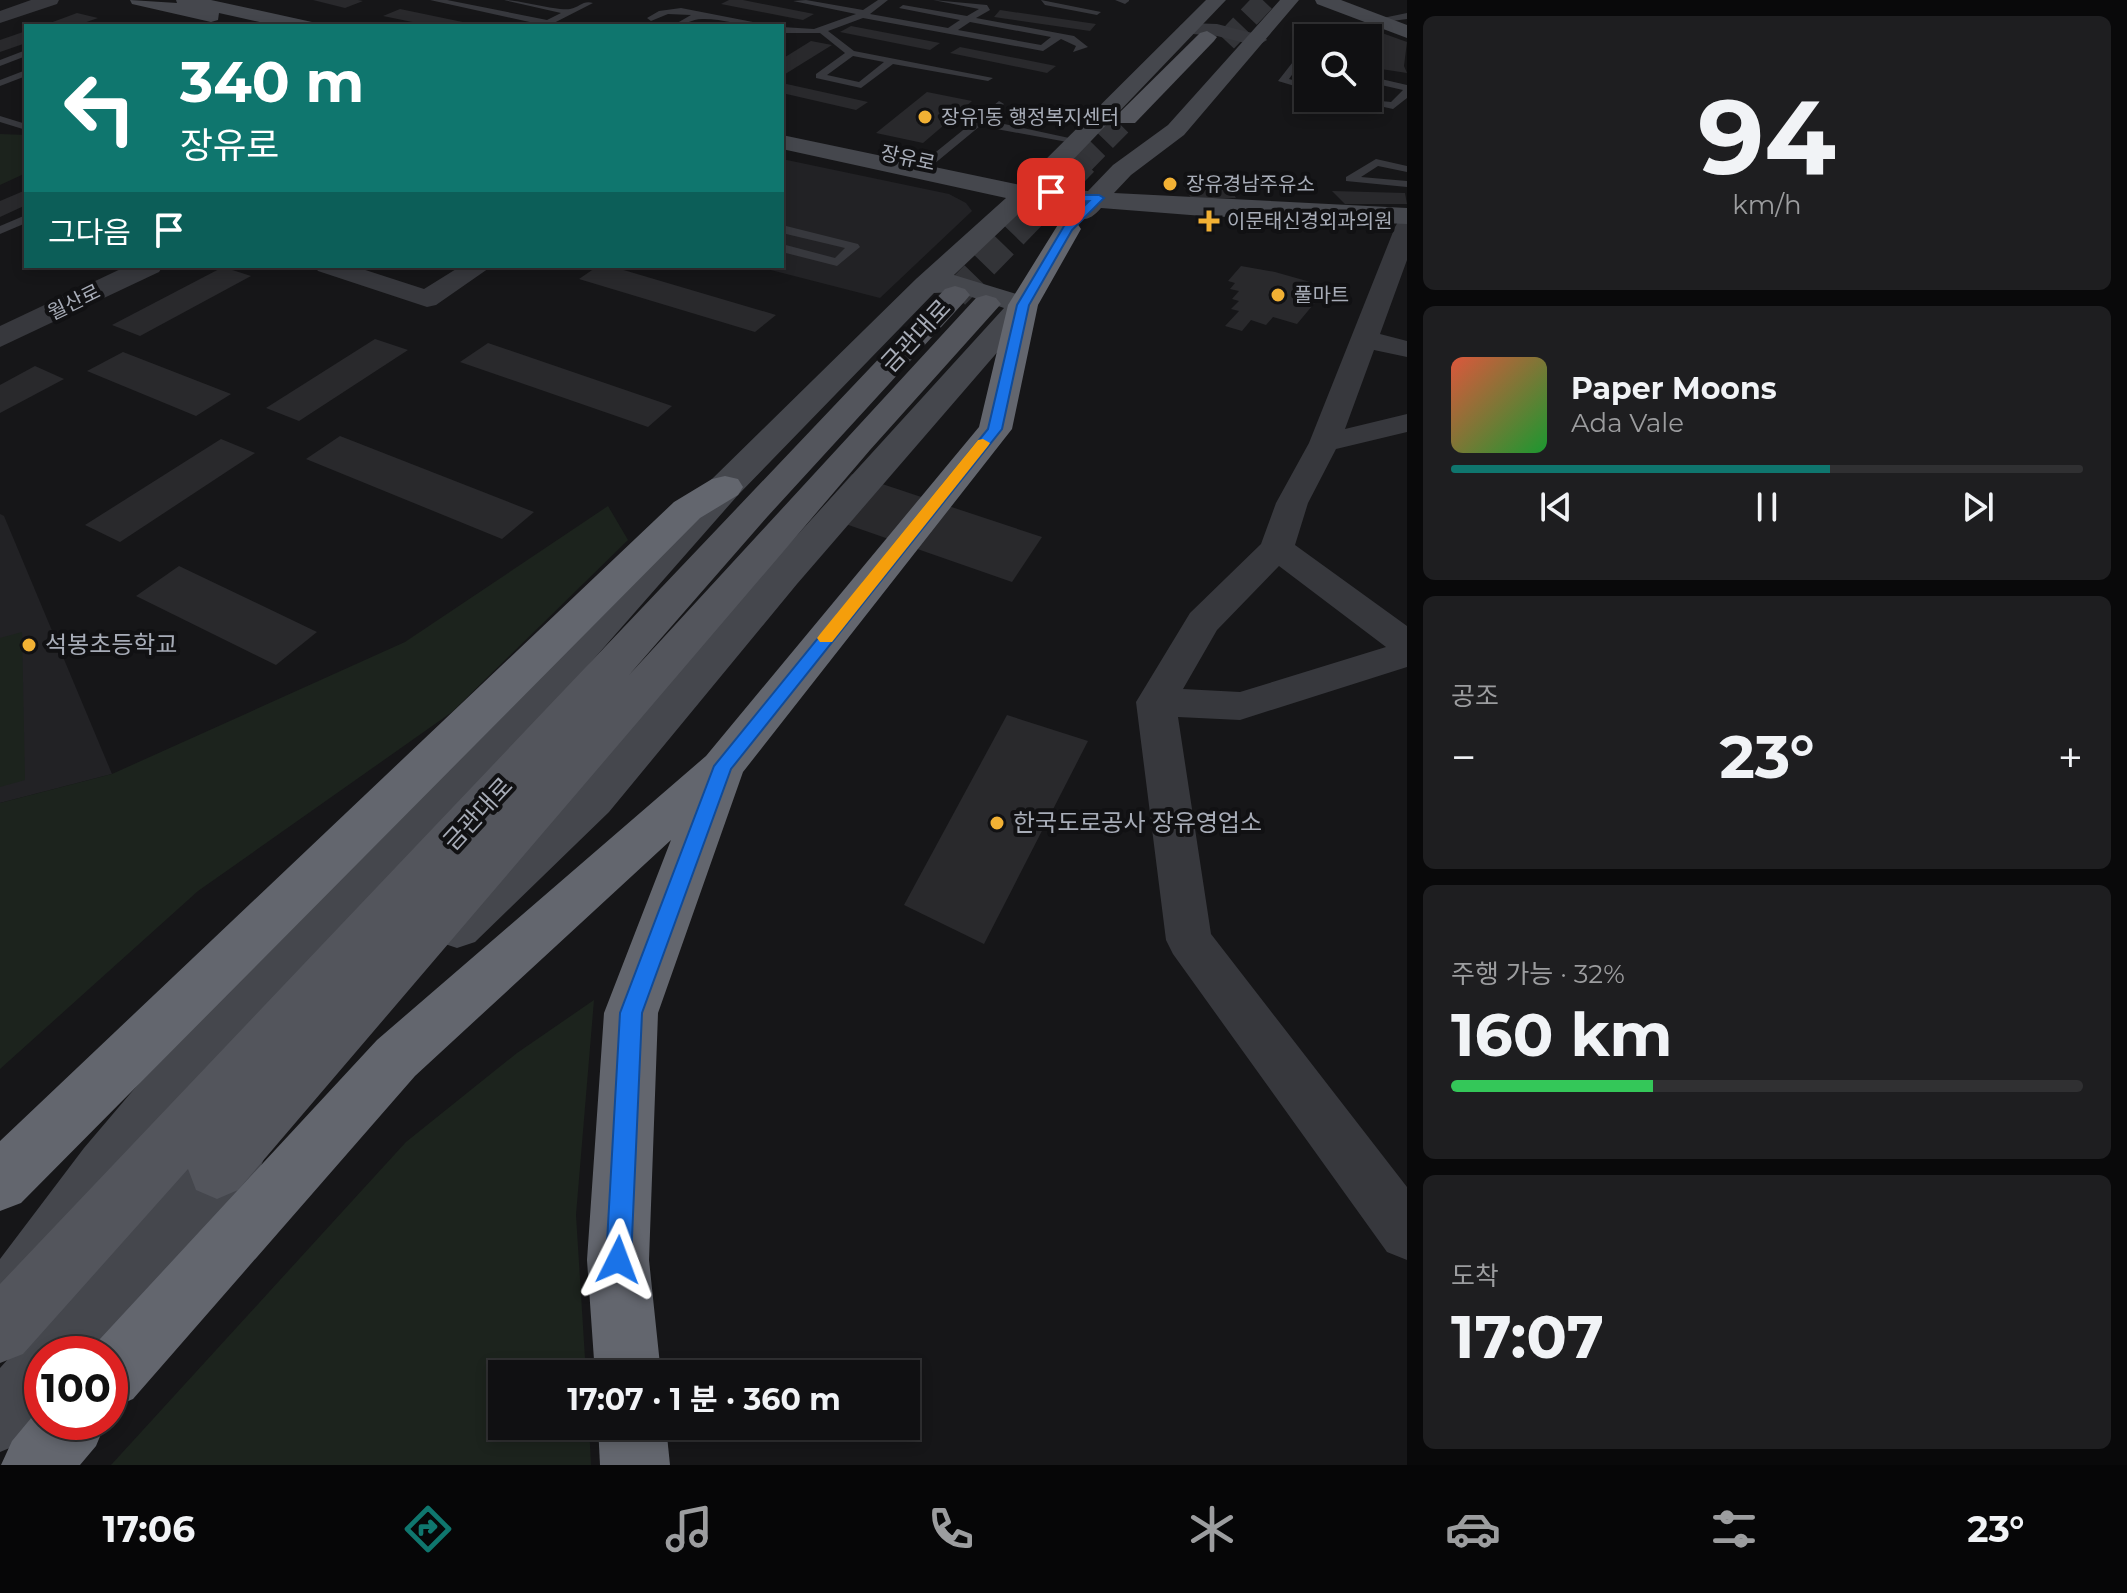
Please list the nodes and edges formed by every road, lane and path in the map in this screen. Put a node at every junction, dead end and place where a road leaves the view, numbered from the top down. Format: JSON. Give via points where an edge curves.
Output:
{"nodes":[{"id":1,"x":50,"y":0,"type":"edge"},
{"id":2,"x":139,"y":0,"type":"edge"},
{"id":3,"x":185,"y":0,"type":"edge"},
{"id":4,"x":434,"y":0,"type":"edge"},
{"id":5,"x":492,"y":0,"type":"edge"},
{"id":6,"x":574,"y":0,"type":"edge"},
{"id":7,"x":884,"y":0,"type":"edge"},
{"id":8,"x":937,"y":0,"type":"edge"},
{"id":9,"x":1045,"y":0,"type":"edge"},
{"id":10,"x":1119,"y":0,"type":"edge"},
{"id":11,"x":1217,"y":0,"type":"tunnel mouth"},
{"id":12,"x":1290,"y":0,"type":"edge"},
{"id":13,"x":1324,"y":0,"type":"edge"},
{"id":14,"x":797,"y":1,"type":"edge"},
{"id":15,"x":1125,"y":1,"type":"edge"},
{"id":16,"x":510,"y":4,"type":"edge"},
{"id":17,"x":474,"y":8,"type":"junction"},
{"id":18,"x":903,"y":8,"type":"dead end"},
{"id":19,"x":569,"y":12,"type":"junction"},
{"id":20,"x":1097,"y":12,"type":"dead end"},
{"id":21,"x":863,"y":14,"type":"junction"},
{"id":22,"x":699,"y":15,"type":"junction"},
{"id":23,"x":1407,"y":16,"type":"edge"},
{"id":24,"x":0,"y":17,"type":"edge"},
{"id":25,"x":559,"y":17,"type":"junction"},
{"id":26,"x":651,"y":18,"type":"dead end"},
{"id":27,"x":968,"y":19,"type":"junction"},
{"id":28,"x":1377,"y":20,"type":"junction"},
{"id":29,"x":248,"y":24,"type":"edge"},
{"id":30,"x":296,"y":24,"type":"edge"},
{"id":31,"x":681,"y":24,"type":"edge"},
{"id":32,"x":747,"y":24,"type":"edge"},
{"id":33,"x":784,"y":30,"type":"edge"},
{"id":34,"x":950,"y":31,"type":"junction"},
{"id":35,"x":824,"y":32,"type":"junction"},
{"id":36,"x":1407,"y":32,"type":"edge"},
{"id":37,"x":798,"y":33,"type":"junction"},
{"id":38,"x":1207,"y":35,"type":"junction"},
{"id":39,"x":1059,"y":36,"type":"junction"},
{"id":40,"x":1257,"y":40,"type":"junction"},
{"id":41,"x":784,"y":41,"type":"edge"},
{"id":42,"x":1076,"y":50,"type":"dead end"},
{"id":43,"x":851,"y":53,"type":"junction"},
{"id":44,"x":24,"y":54,"type":"edge"},
{"id":45,"x":893,"y":59,"type":"junction"},
{"id":46,"x":0,"y":63,"type":"edge"},
{"id":47,"x":1294,"y":64,"type":"edge"},
{"id":48,"x":1289,"y":72,"type":"junction"},
{"id":49,"x":1294,"y":73,"type":"edge"},
{"id":50,"x":24,"y":74,"type":"edge"},
{"id":51,"x":988,"y":78,"type":"dead end"},
{"id":52,"x":0,"y":83,"type":"edge"},
{"id":53,"x":1294,"y":84,"type":"edge"},
{"id":54,"x":1382,"y":84,"type":"edge"},
{"id":55,"x":1382,"y":92,"type":"edge"},
{"id":56,"x":1405,"y":93,"type":"edge"},
{"id":57,"x":999,"y":104,"type":"dead end"},
{"id":58,"x":1382,"y":104,"type":"edge"},
{"id":59,"x":1103,"y":115,"type":"junction"},
{"id":60,"x":0,"y":119,"type":"edge"},
{"id":61,"x":1137,"y":120,"type":"tunnel mouth"},
{"id":62,"x":978,"y":122,"type":"junction"},
{"id":63,"x":24,"y":126,"type":"edge"},
{"id":64,"x":784,"y":130,"type":"edge"},
{"id":65,"x":1176,"y":130,"type":"junction"},
{"id":66,"x":1078,"y":141,"type":"junction"},
{"id":67,"x":784,"y":142,"type":"edge"},
{"id":68,"x":930,"y":162,"type":"junction"},
{"id":69,"x":1407,"y":169,"type":"edge"},
{"id":70,"x":1405,"y":181,"type":"edge"},
{"id":71,"x":1029,"y":190,"type":"junction"},
{"id":72,"x":1078,"y":208,"type":"junction"},
{"id":73,"x":1407,"y":216,"type":"edge"},
{"id":74,"x":24,"y":220,"type":"edge"},
{"id":75,"x":1407,"y":227,"type":"edge"},
{"id":76,"x":0,"y":230,"type":"edge"},
{"id":77,"x":784,"y":230,"type":"edge"},
{"id":78,"x":784,"y":249,"type":"edge"},
{"id":79,"x":145,"y":268,"type":"edge"},
{"id":80,"x":333,"y":268,"type":"edge"},
{"id":81,"x":476,"y":268,"type":"edge"},
{"id":82,"x":972,"y":297,"type":"junction"},
{"id":83,"x":0,"y":338,"type":"edge"},
{"id":84,"x":1364,"y":339,"type":"junction"},
{"id":85,"x":1407,"y":349,"type":"edge"},
{"id":86,"x":1407,"y":423,"type":"edge"},
{"id":87,"x":1324,"y":443,"type":"junction"},
{"id":88,"x":725,"y":487,"type":"junction"},
{"id":89,"x":1277,"y":548,"type":"junction"},
{"id":90,"x":1407,"y":644,"type":"edge"},
{"id":91,"x":1407,"y":654,"type":"edge"},
{"id":92,"x":1156,"y":702,"type":"junction"},
{"id":93,"x":723,"y":766,"type":"junction"},
{"id":94,"x":0,"y":1182,"type":"edge"},
{"id":95,"x":1407,"y":1232,"type":"edge"},
{"id":96,"x":0,"y":1311,"type":"edge"},
{"id":97,"x":0,"y":1331,"type":"edge"},
{"id":98,"x":72,"y":1336,"type":"edge"},
{"id":99,"x":128,"y":1356,"type":"edge"},
{"id":100,"x":627,"y":1360,"type":"edge"},
{"id":101,"x":24,"y":1391,"type":"edge"},
{"id":102,"x":0,"y":1418,"type":"edge"},
{"id":103,"x":57,"y":1440,"type":"edge"},
{"id":104,"x":633,"y":1440,"type":"edge"},
{"id":105,"x":36,"y":1465,"type":"edge"},
{"id":106,"x":635,"y":1465,"type":"edge"}],
"edges":[{"from":1,"to":24,"type":"street"},
{"from":2,"to":29,"type":"main road"},
{"from":3,"to":30,"type":"main road"},
{"from":4,"to":17,"type":"lane"},
{"from":5,"to":17,"type":"lane"},
{"from":6,"to":19,"type":"lane","via":[[589,3]]},
{"from":7,"to":21,"type":"lane"},
{"from":8,"to":27,"type":"lane","via":[[987,8]]},
{"from":9,"to":20,"type":"lane"},
{"from":10,"to":15,"type":"lane"},
{"from":11,"to":38,"type":"main road"},
{"from":12,"to":40,"type":"main road"},
{"from":13,"to":28,"type":"main road"},
{"from":14,"to":21,"type":"lane"},
{"from":16,"to":19,"type":"lane"},
{"from":16,"to":25,"type":"lane"},
{"from":17,"to":25,"type":"lane","via":[[548,23]]},
{"from":18,"to":27,"type":"lane"},
{"from":19,"to":25,"type":"lane"},
{"from":21,"to":34,"type":"lane"},
{"from":21,"to":35,"type":"lane"},
{"from":22,"to":26,"type":"lane","via":[[675,11]]},
{"from":22,"to":31,"type":"lane"},
{"from":22,"to":32,"type":"lane"},
{"from":23,"to":28,"type":"lane"},
{"from":27,"to":34,"type":"lane"},
{"from":27,"to":39,"type":"lane"},
{"from":28,"to":36,"type":"main road"},
{"from":33,"to":37,"type":"lane"},
{"from":34,"to":39,"type":"lane","via":[[1043,48]]},
{"from":35,"to":37,"type":"lane"},
{"from":35,"to":43,"type":"lane"},
{"from":37,"to":41,"type":"lane"},
{"from":38,"to":40,"type":"street","via":[[1217,30]]},
{"from":38,"to":59,"type":"main road"},
{"from":38,"to":61,"type":"main road"},
{"from":39,"to":42,"type":"lane","via":[[1080,42],[1083,47]]},
{"from":40,"to":65,"type":"main road"},
{"from":43,"to":45,"type":"lane"},
{"from":43,"to":45,"type":"lane","via":[[819,76],[861,85]]},
{"from":44,"to":46,"type":"lane"},
{"from":45,"to":51,"type":"lane"},
{"from":47,"to":48,"type":"lane"},
{"from":48,"to":49,"type":"lane"},
{"from":48,"to":53,"type":"lane","via":[[1283,81]]},
{"from":50,"to":52,"type":"lane"},
{"from":54,"to":56,"type":"lane"},
{"from":55,"to":56,"type":"lane"},
{"from":56,"to":58,"type":"lane","via":[[1393,106]]},
{"from":57,"to":62,"type":"lane"},
{"from":59,"to":65,"type":"main road","via":[[1150,130]]},
{"from":59,"to":66,"type":"main road"},
{"from":60,"to":63,"type":"lane"},
{"from":62,"to":66,"type":"lane"},
{"from":62,"to":68,"type":"lane"},
{"from":64,"to":68,"type":"main road","name":"장유로"},
{"from":65,"to":72,"type":"main road"},
{"from":66,"to":71,"type":"main road"},
{"from":67,"to":71,"type":"main road","name":"장유로"},
{"from":68,"to":71,"type":"main road","name":"장유로"},
{"from":69,"to":70,"type":"lane","via":[[1376,162],[1350,179]]},
{"from":71,"to":72,"type":"main road"},
{"from":71,"to":82,"type":"main road"},
{"from":72,"to":73,"type":"main road"},
{"from":72,"to":82,"type":"highway"},
{"from":74,"to":76,"type":"lane"},
{"from":75,"to":84,"type":"street"},
{"from":77,"to":78,"type":"lane","via":[[854,247],[837,262]]},
{"from":79,"to":83,"type":"street","name":"월산로"},
{"from":80,"to":81,"type":"street","via":[[427,299]]},
{"from":82,"to":88,"type":"main road"},
{"from":82,"to":93,"type":"highway","via":[[995,429]]},
{"from":82,"to":97,"type":"main road","name":"금관대로","via":[[755,508]]},
{"from":82,"to":98,"type":"main road","via":[[783,575],[593,799],[494,889],[217,1170]]},
{"from":84,"to":85,"type":"street"},
{"from":84,"to":87,"type":"street"},
{"from":86,"to":87,"type":"street"},
{"from":87,"to":89,"type":"street","via":[[1292,503]]},
{"from":88,"to":94,"type":"highway","via":[[687,510]]},
{"from":88,"to":96,"type":"main road","via":[[481,757],[205,1046],[105,1168]]},
{"from":89,"to":90,"type":"street"},
{"from":89,"to":92,"type":"street","via":[[1203,622]]},
{"from":91,"to":92,"type":"street","via":[[1240,706]]},
{"from":92,"to":95,"type":"street","via":[[1189,940]]},
{"from":93,"to":99,"type":"highway","via":[[396,1058]]},
{"from":93,"to":100,"type":"highway","via":[[631,1013],[618,1260]]},
{"from":101,"to":102,"type":"main road"},
{"from":103,"to":105,"type":"highway"},
{"from":104,"to":106,"type":"highway"}]}
